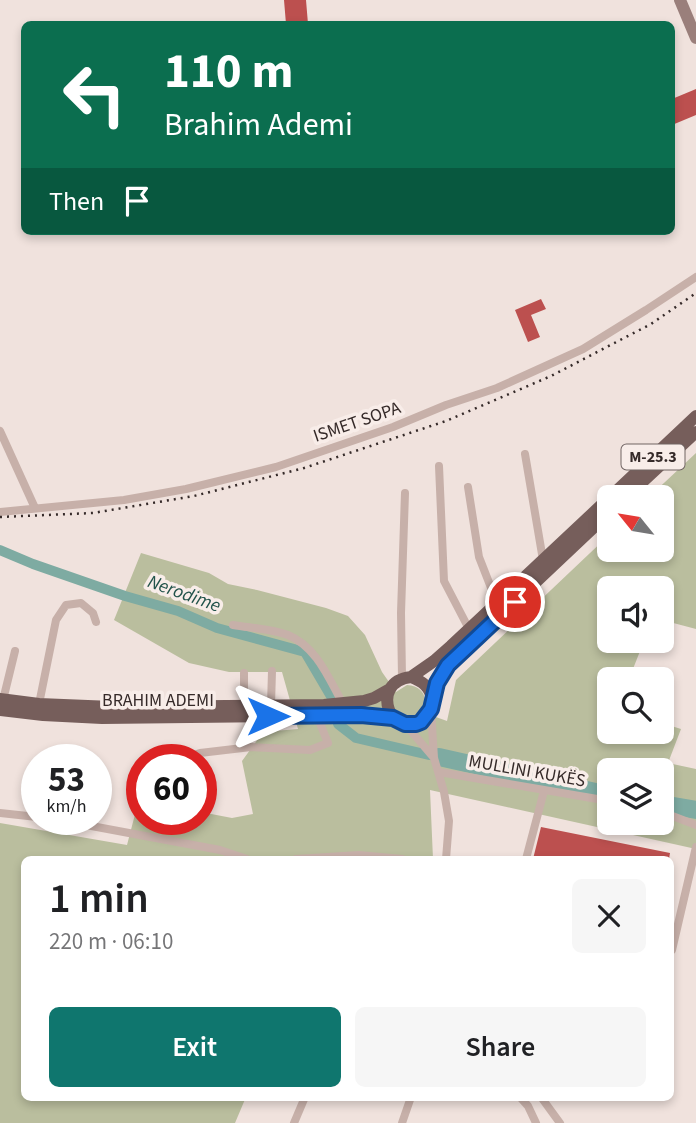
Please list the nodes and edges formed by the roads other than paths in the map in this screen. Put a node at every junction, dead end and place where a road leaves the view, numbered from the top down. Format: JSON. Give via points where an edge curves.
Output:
{"nodes":[{"id":1,"x":680,"y":0,"type":"edge"},
{"id":2,"x":696,"y":38,"type":"edge"},
{"id":3,"x":696,"y":277,"type":"edge"},
{"id":4,"x":696,"y":416,"type":"edge"},
{"id":5,"x":0,"y":431,"type":"edge"},
{"id":6,"x":696,"y":432,"type":"edge"},
{"id":7,"x":525,"y":454,"type":"dead end"},
{"id":8,"x":439,"y":466,"type":"dead end"},
{"id":9,"x":624,"y":485,"type":"edge"},
{"id":10,"x":639,"y":485,"type":"edge"},
{"id":11,"x":468,"y":487,"type":"dead end"},
{"id":12,"x":405,"y":493,"type":"dead end"},
{"id":13,"x":35,"y":508,"type":"junction"},
{"id":14,"x":597,"y":510,"type":"edge"},
{"id":15,"x":0,"y":512,"type":"edge"},
{"id":16,"x":597,"y":524,"type":"edge"},
{"id":17,"x":543,"y":560,"type":"junction"},
{"id":18,"x":497,"y":603,"type":"junction"},
{"id":19,"x":96,"y":622,"type":"dead end"},
{"id":20,"x":233,"y":625,"type":"dead end"},
{"id":21,"x":469,"y":629,"type":"junction"},
{"id":22,"x":15,"y":651,"type":"dead end"},
{"id":23,"x":272,"y":671,"type":"dead end"},
{"id":24,"x":244,"y":673,"type":"dead end"},
{"id":25,"x":406,"y":677,"type":"junction"},
{"id":26,"x":390,"y":689,"type":"junction"},
{"id":27,"x":1,"y":703,"type":"edge"},
{"id":28,"x":38,"y":704,"type":"junction"},
{"id":29,"x":343,"y":704,"type":"junction"},
{"id":30,"x":431,"y":704,"type":"junction"},
{"id":31,"x":244,"y":705,"type":"junction"},
{"id":32,"x":271,"y":705,"type":"junction"},
{"id":33,"x":317,"y":716,"type":"junction"},
{"id":34,"x":399,"y":721,"type":"junction"},
{"id":35,"x":217,"y":750,"type":"edge"},
{"id":36,"x":434,"y":758,"type":"junction"},
{"id":37,"x":439,"y":772,"type":"junction"},
{"id":38,"x":544,"y":791,"type":"junction"},
{"id":39,"x":597,"y":800,"type":"edge"},
{"id":40,"x":0,"y":813,"type":"edge"},
{"id":41,"x":21,"y":815,"type":"edge"},
{"id":42,"x":674,"y":817,"type":"edge"},
{"id":43,"x":696,"y":825,"type":"edge"},
{"id":44,"x":112,"y":830,"type":"edge"},
{"id":45,"x":696,"y":847,"type":"edge"},
{"id":46,"x":238,"y":856,"type":"edge"},
{"id":47,"x":343,"y":856,"type":"edge"},
{"id":48,"x":370,"y":856,"type":"edge"},
{"id":49,"x":446,"y":856,"type":"edge"},
{"id":50,"x":527,"y":856,"type":"edge"},
{"id":51,"x":674,"y":941,"type":"edge"},
{"id":52,"x":304,"y":1101,"type":"edge"},
{"id":53,"x":409,"y":1101,"type":"edge"},
{"id":54,"x":524,"y":1101,"type":"edge"},
{"id":55,"x":544,"y":1101,"type":"edge"},
{"id":56,"x":294,"y":1123,"type":"edge"},
{"id":57,"x":401,"y":1123,"type":"edge"},
{"id":58,"x":536,"y":1123,"type":"edge"},
{"id":59,"x":560,"y":1123,"type":"edge"}],
"edges":[{"from":1,"to":2,"type":"street"},
{"from":3,"to":13,"type":"street","name":"ISMET SOPA","via":[[583,349],[393,427],[276,467],[186,489]]},
{"from":4,"to":9,"type":"main road","name":"BRAHIM ADEMI","number":"M-25.3"},
{"from":5,"to":13,"type":"street"},
{"from":6,"to":10,"type":"main road","number":"M-25.3"},
{"from":7,"to":17,"type":"street"},
{"from":8,"to":21,"type":"street","via":[[444,581]]},
{"from":11,"to":18,"type":"street","via":[[479,556]]},
{"from":12,"to":25,"type":"street","via":[[401,613]]},
{"from":13,"to":15,"type":"street","name":"ISMET SOPA"},
{"from":14,"to":17,"type":"main road","name":"BRAHIM ADEMI","number":"M-25.3"},
{"from":16,"to":30,"type":"main road","via":[[448,665]]},
{"from":17,"to":18,"type":"main road","name":"BRAHIM ADEMI","number":"M-25.3"},
{"from":18,"to":21,"type":"main road","name":"BRAHIM ADEMI","number":"M-25.3"},
{"from":19,"to":28,"type":"street","via":[[81,603],[66,605],[56,620]]},
{"from":20,"to":29,"type":"street","via":[[289,636],[312,651]]},
{"from":21,"to":25,"type":"main road","name":"BRAHIM ADEMI","number":"M-25.3","via":[[434,661]]},
{"from":22,"to":27,"type":"street"},
{"from":23,"to":32,"type":"street"},
{"from":24,"to":31,"type":"street"},
{"from":25,"to":26,"type":"main road","name":"BRAHIM ADEMI","number":"M-25.3"},
{"from":25,"to":30,"type":"main road","via":[[425,685]]},
{"from":26,"to":29,"type":"main road","name":"BRAHIM ADEMI","number":"M-25.3","via":[[374,698]]},
{"from":26,"to":34,"type":"main road","via":[[387,707]]},
{"from":27,"to":28,"type":"main road","name":"BRAHIM ADEMI","number":"M-25.3"},
{"from":27,"to":33,"type":"main road","name":"BRAHIM ADEMI","via":[[43,715],[102,718]]},
{"from":28,"to":31,"type":"main road","name":"BRAHIM ADEMI","number":"M-25.3"},
{"from":29,"to":32,"type":"main road","name":"BRAHIM ADEMI","number":"M-25.3"},
{"from":30,"to":34,"type":"main road","via":[[421,722]]},
{"from":30,"to":36,"type":"street"},
{"from":31,"to":32,"type":"main road","name":"BRAHIM ADEMI","number":"M-25.3"},
{"from":33,"to":34,"type":"main road","name":"BRAHIM ADEMI","via":[[361,715]]},
{"from":33,"to":35,"type":"street","via":[[328,743],[310,750]]},
{"from":34,"to":36,"type":"street"},
{"from":36,"to":37,"type":"street"},
{"from":37,"to":38,"type":"street","name":"MULLINI KUKËS"},
{"from":37,"to":49,"type":"street","via":[[449,821]]},
{"from":38,"to":39,"type":"street","name":"MULLINI KUKËS"},
{"from":38,"to":50,"type":"street"},
{"from":40,"to":41,"type":"street"},
{"from":42,"to":43,"type":"street"},
{"from":44,"to":46,"type":"street"},
{"from":45,"to":51,"type":"street"},
{"from":47,"to":48,"type":"street"},
{"from":52,"to":56,"type":"street"},
{"from":53,"to":57,"type":"street"},
{"from":54,"to":58,"type":"street"},
{"from":55,"to":59,"type":"street"}]}
